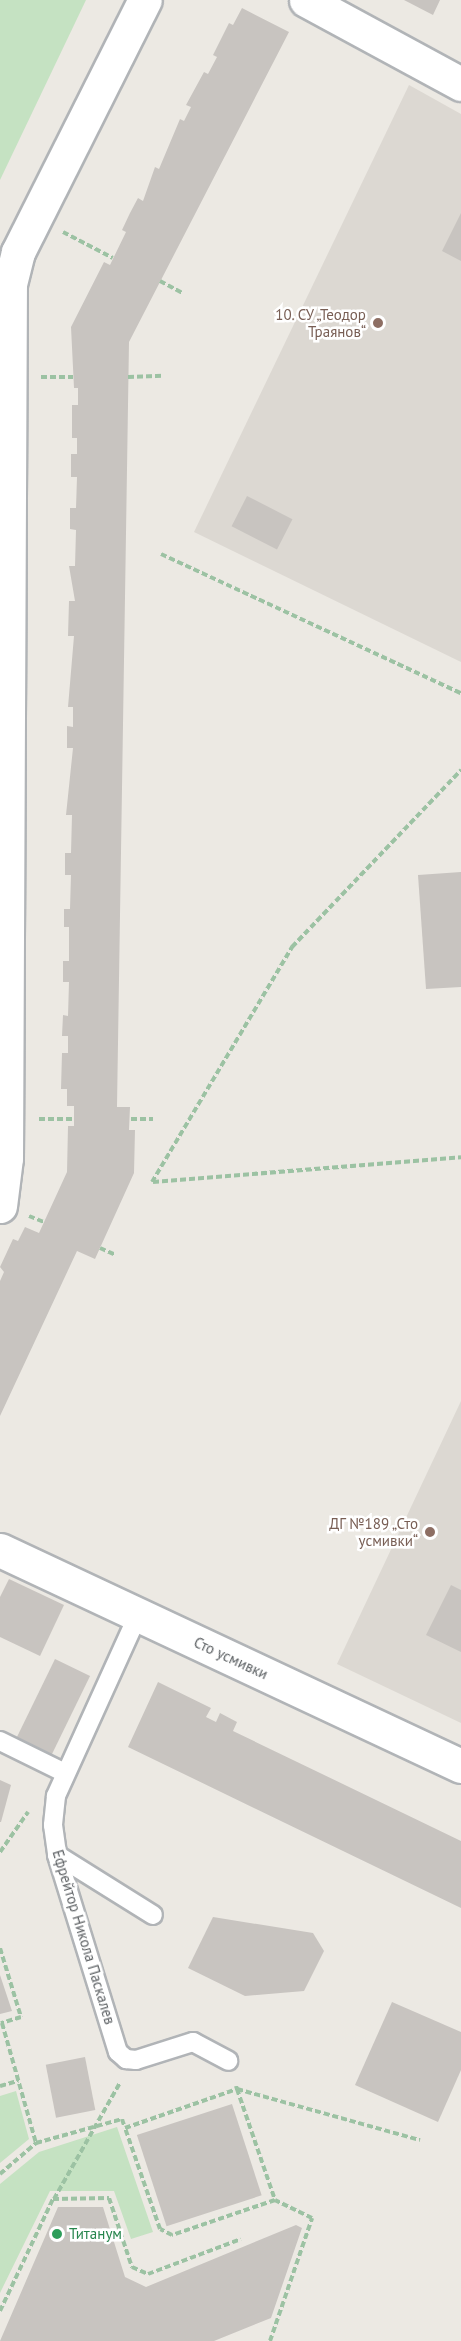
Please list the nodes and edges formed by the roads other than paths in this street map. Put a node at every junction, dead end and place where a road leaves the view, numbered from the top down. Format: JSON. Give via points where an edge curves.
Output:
{"nodes":[{"id":1,"x":145,"y":0,"type":"edge"},
{"id":2,"x":306,"y":0,"type":"edge"},
{"id":3,"x":461,"y":84,"type":"edge"},
{"id":4,"x":0,"y":1206,"type":"edge"},
{"id":5,"x":0,"y":1550,"type":"edge"},
{"id":6,"x":138,"y":1615,"type":"junction"},
{"id":7,"x":0,"y":1741,"type":"edge"},
{"id":8,"x":461,"y":1766,"type":"edge"},
{"id":9,"x":65,"y":1773,"type":"junction"},
{"id":10,"x":57,"y":1855,"type":"junction"},
{"id":11,"x":153,"y":1915,"type":"dead end"},
{"id":12,"x":228,"y":2061,"type":"dead end"}],
"edges":[{"from":1,"to":4,"type":"street","via":[[18,252],[10,284],[6,1148]]},
{"from":2,"to":3,"type":"street"},
{"from":5,"to":6,"type":"street","name":"Сто усмивки"},
{"from":6,"to":8,"type":"street","name":"Сто усмивки"},
{"from":6,"to":9,"type":"lane","name":"Ефрейтор Никола Паскалев"},
{"from":7,"to":9,"type":"lane"},
{"from":9,"to":10,"type":"lane","name":"Ефрейтор Никола Паскалев","via":[[56,1796],[53,1825]]},
{"from":10,"to":11,"type":"lane"},
{"from":10,"to":12,"type":"lane","name":"Ефрейтор Никола Паскалев","via":[[118,2052],[126,2059],[136,2060],[193,2042]]}]}
